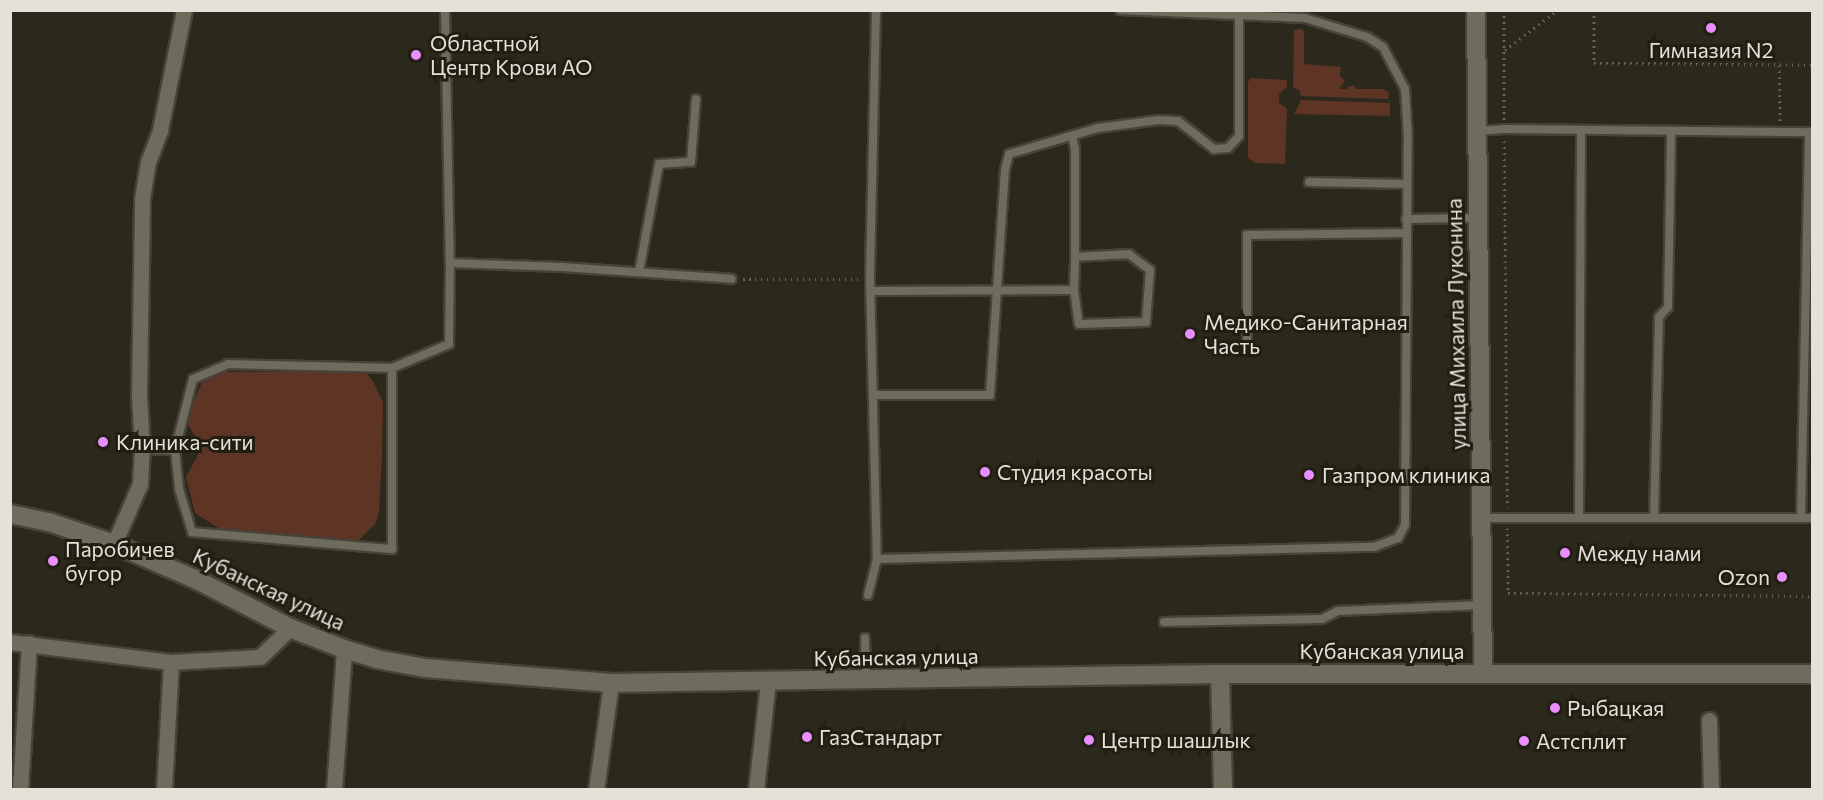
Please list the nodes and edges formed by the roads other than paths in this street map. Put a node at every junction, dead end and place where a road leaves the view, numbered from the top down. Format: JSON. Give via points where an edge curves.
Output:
{"nodes":[{"id":1,"x":184,"y":10,"type":"edge"},
{"id":2,"x":445,"y":10,"type":"edge"},
{"id":3,"x":876,"y":10,"type":"edge"},
{"id":4,"x":1120,"y":10,"type":"edge"},
{"id":5,"x":1476,"y":10,"type":"edge"},
{"id":6,"x":1239,"y":15,"type":"junction"},
{"id":7,"x":696,"y":99,"type":"dead end"},
{"id":8,"x":1581,"y":130,"type":"junction"},
{"id":9,"x":1476,"y":131,"type":"junction"},
{"id":10,"x":1671,"y":131,"type":"junction"},
{"id":11,"x":1810,"y":132,"type":"edge"},
{"id":12,"x":1072,"y":136,"type":"junction"},
{"id":13,"x":1309,"y":182,"type":"dead end"},
{"id":14,"x":1406,"y":184,"type":"junction"},
{"id":15,"x":1477,"y":218,"type":"junction"},
{"id":16,"x":1406,"y":219,"type":"junction"},
{"id":17,"x":1405,"y":233,"type":"junction"},
{"id":18,"x":1075,"y":257,"type":"junction"},
{"id":19,"x":450,"y":263,"type":"junction"},
{"id":20,"x":639,"y":272,"type":"junction"},
{"id":21,"x":732,"y":279,"type":"road end"},
{"id":22,"x":1074,"y":290,"type":"junction"},
{"id":23,"x":870,"y":291,"type":"junction"},
{"id":24,"x":997,"y":292,"type":"junction"},
{"id":25,"x":1247,"y":339,"type":"dead end"},
{"id":26,"x":392,"y":368,"type":"junction"},
{"id":27,"x":873,"y":395,"type":"junction"},
{"id":28,"x":142,"y":449,"type":"junction"},
{"id":29,"x":175,"y":450,"type":"junction"},
{"id":30,"x":10,"y":514,"type":"edge"},
{"id":31,"x":1481,"y":518,"type":"junction"},
{"id":32,"x":1579,"y":518,"type":"junction"},
{"id":33,"x":1654,"y":518,"type":"junction"},
{"id":34,"x":1801,"y":518,"type":"junction"},
{"id":35,"x":1812,"y":518,"type":"edge"},
{"id":36,"x":114,"y":544,"type":"junction"},
{"id":37,"x":877,"y":559,"type":"junction"},
{"id":38,"x":868,"y":595,"type":"dead end"},
{"id":39,"x":1482,"y":605,"type":"junction"},
{"id":40,"x":1164,"y":622,"type":"dead end"},
{"id":41,"x":290,"y":628,"type":"junction"},
{"id":42,"x":865,"y":638,"type":"dead end"},
{"id":43,"x":10,"y":642,"type":"edge"},
{"id":44,"x":29,"y":642,"type":"junction"},
{"id":45,"x":344,"y":649,"type":"junction"},
{"id":46,"x":171,"y":662,"type":"junction"},
{"id":47,"x":1220,"y":674,"type":"junction"},
{"id":48,"x":1483,"y":674,"type":"junction"},
{"id":49,"x":1812,"y":674,"type":"edge"},
{"id":50,"x":866,"y":680,"type":"junction"},
{"id":51,"x":768,"y":682,"type":"junction"},
{"id":52,"x":611,"y":683,"type":"junction"},
{"id":53,"x":1709,"y":720,"type":"dead end"},
{"id":54,"x":20,"y":789,"type":"edge"},
{"id":55,"x":164,"y":789,"type":"edge"},
{"id":56,"x":334,"y":789,"type":"edge"},
{"id":57,"x":596,"y":789,"type":"edge"},
{"id":58,"x":756,"y":789,"type":"edge"},
{"id":59,"x":1223,"y":789,"type":"edge"},
{"id":60,"x":1710,"y":789,"type":"edge"}],
"edges":[{"from":1,"to":28,"type":"street","via":[[142,199]]},
{"from":2,"to":19,"type":"lane"},
{"from":3,"to":23,"type":"lane"},
{"from":4,"to":6,"type":"lane"},
{"from":5,"to":9,"type":"main road","name":"улица Михаила Луконина"},
{"from":6,"to":12,"type":"lane","via":[[1239,136],[1228,148],[1214,149],[1178,121],[1158,120]]},
{"from":6,"to":14,"type":"lane","via":[[1305,18],[1368,37],[1383,47],[1405,89]]},
{"from":7,"to":20,"type":"lane","via":[[691,162],[659,164]]},
{"from":8,"to":9,"type":"lane"},
{"from":8,"to":10,"type":"lane"},
{"from":8,"to":32,"type":"lane"},
{"from":9,"to":15,"type":"main road","name":"улица Михаила Луконина"},
{"from":10,"to":11,"type":"lane"},
{"from":10,"to":33,"type":"lane","via":[[1668,307],[1659,317]]},
{"from":11,"to":34,"type":"lane"},
{"from":12,"to":18,"type":"lane"},
{"from":12,"to":24,"type":"lane","via":[[1009,154]]},
{"from":13,"to":14,"type":"lane"},
{"from":14,"to":16,"type":"lane"},
{"from":15,"to":16,"type":"lane"},
{"from":15,"to":31,"type":"main road","name":"улица Михаила Луконина"},
{"from":16,"to":17,"type":"lane"},
{"from":17,"to":25,"type":"lane","via":[[1247,236]]},
{"from":17,"to":37,"type":"lane","via":[[1405,525],[1398,538],[1374,547]]},
{"from":18,"to":22,"type":"lane"},
{"from":18,"to":22,"type":"lane","via":[[1129,254],[1150,270],[1146,322],[1079,324]]},
{"from":19,"to":20,"type":"lane"},
{"from":19,"to":26,"type":"lane","via":[[449,344]]},
{"from":20,"to":21,"type":"lane"},
{"from":22,"to":24,"type":"lane"},
{"from":23,"to":24,"type":"lane"},
{"from":23,"to":27,"type":"lane"},
{"from":24,"to":27,"type":"lane","via":[[990,395]]},
{"from":26,"to":29,"type":"lane","via":[[228,364],[193,379]]},
{"from":26,"to":29,"type":"lane","via":[[392,549],[192,532],[179,489]]},
{"from":27,"to":37,"type":"lane"},
{"from":28,"to":29,"type":"lane"},
{"from":28,"to":36,"type":"street","via":[[140,484]]},
{"from":30,"to":36,"type":"main road","name":"Кубанская улица","via":[[49,522]]},
{"from":31,"to":32,"type":"lane"},
{"from":31,"to":39,"type":"main road","name":"улица Михаила Луконина"},
{"from":32,"to":33,"type":"lane"},
{"from":33,"to":34,"type":"lane"},
{"from":34,"to":35,"type":"lane"},
{"from":36,"to":41,"type":"main road","name":"Кубанская улица","via":[[195,579]]},
{"from":37,"to":38,"type":"lane"},
{"from":39,"to":40,"type":"lane","via":[[1338,611],[1322,619]]},
{"from":39,"to":48,"type":"main road","name":"улица Михаила Луконина"},
{"from":41,"to":45,"type":"main road","name":"Кубанская улица"},
{"from":41,"to":46,"type":"street","via":[[260,657]]},
{"from":42,"to":50,"type":"lane"},
{"from":43,"to":44,"type":"street"},
{"from":44,"to":46,"type":"street"},
{"from":44,"to":54,"type":"street"},
{"from":45,"to":52,"type":"main road","name":"Кубанская улица","via":[[425,668]]},
{"from":45,"to":56,"type":"street"},
{"from":46,"to":55,"type":"street"},
{"from":47,"to":48,"type":"main road","name":"Кубанская улица"},
{"from":47,"to":50,"type":"main road","name":"Кубанская улица"},
{"from":47,"to":59,"type":"main road"},
{"from":48,"to":49,"type":"main road","name":"Кубанская улица"},
{"from":50,"to":51,"type":"main road","name":"Кубанская улица"},
{"from":51,"to":52,"type":"main road","name":"Кубанская улица"},
{"from":51,"to":58,"type":"street"},
{"from":52,"to":57,"type":"street"},
{"from":53,"to":60,"type":"street"}]}
